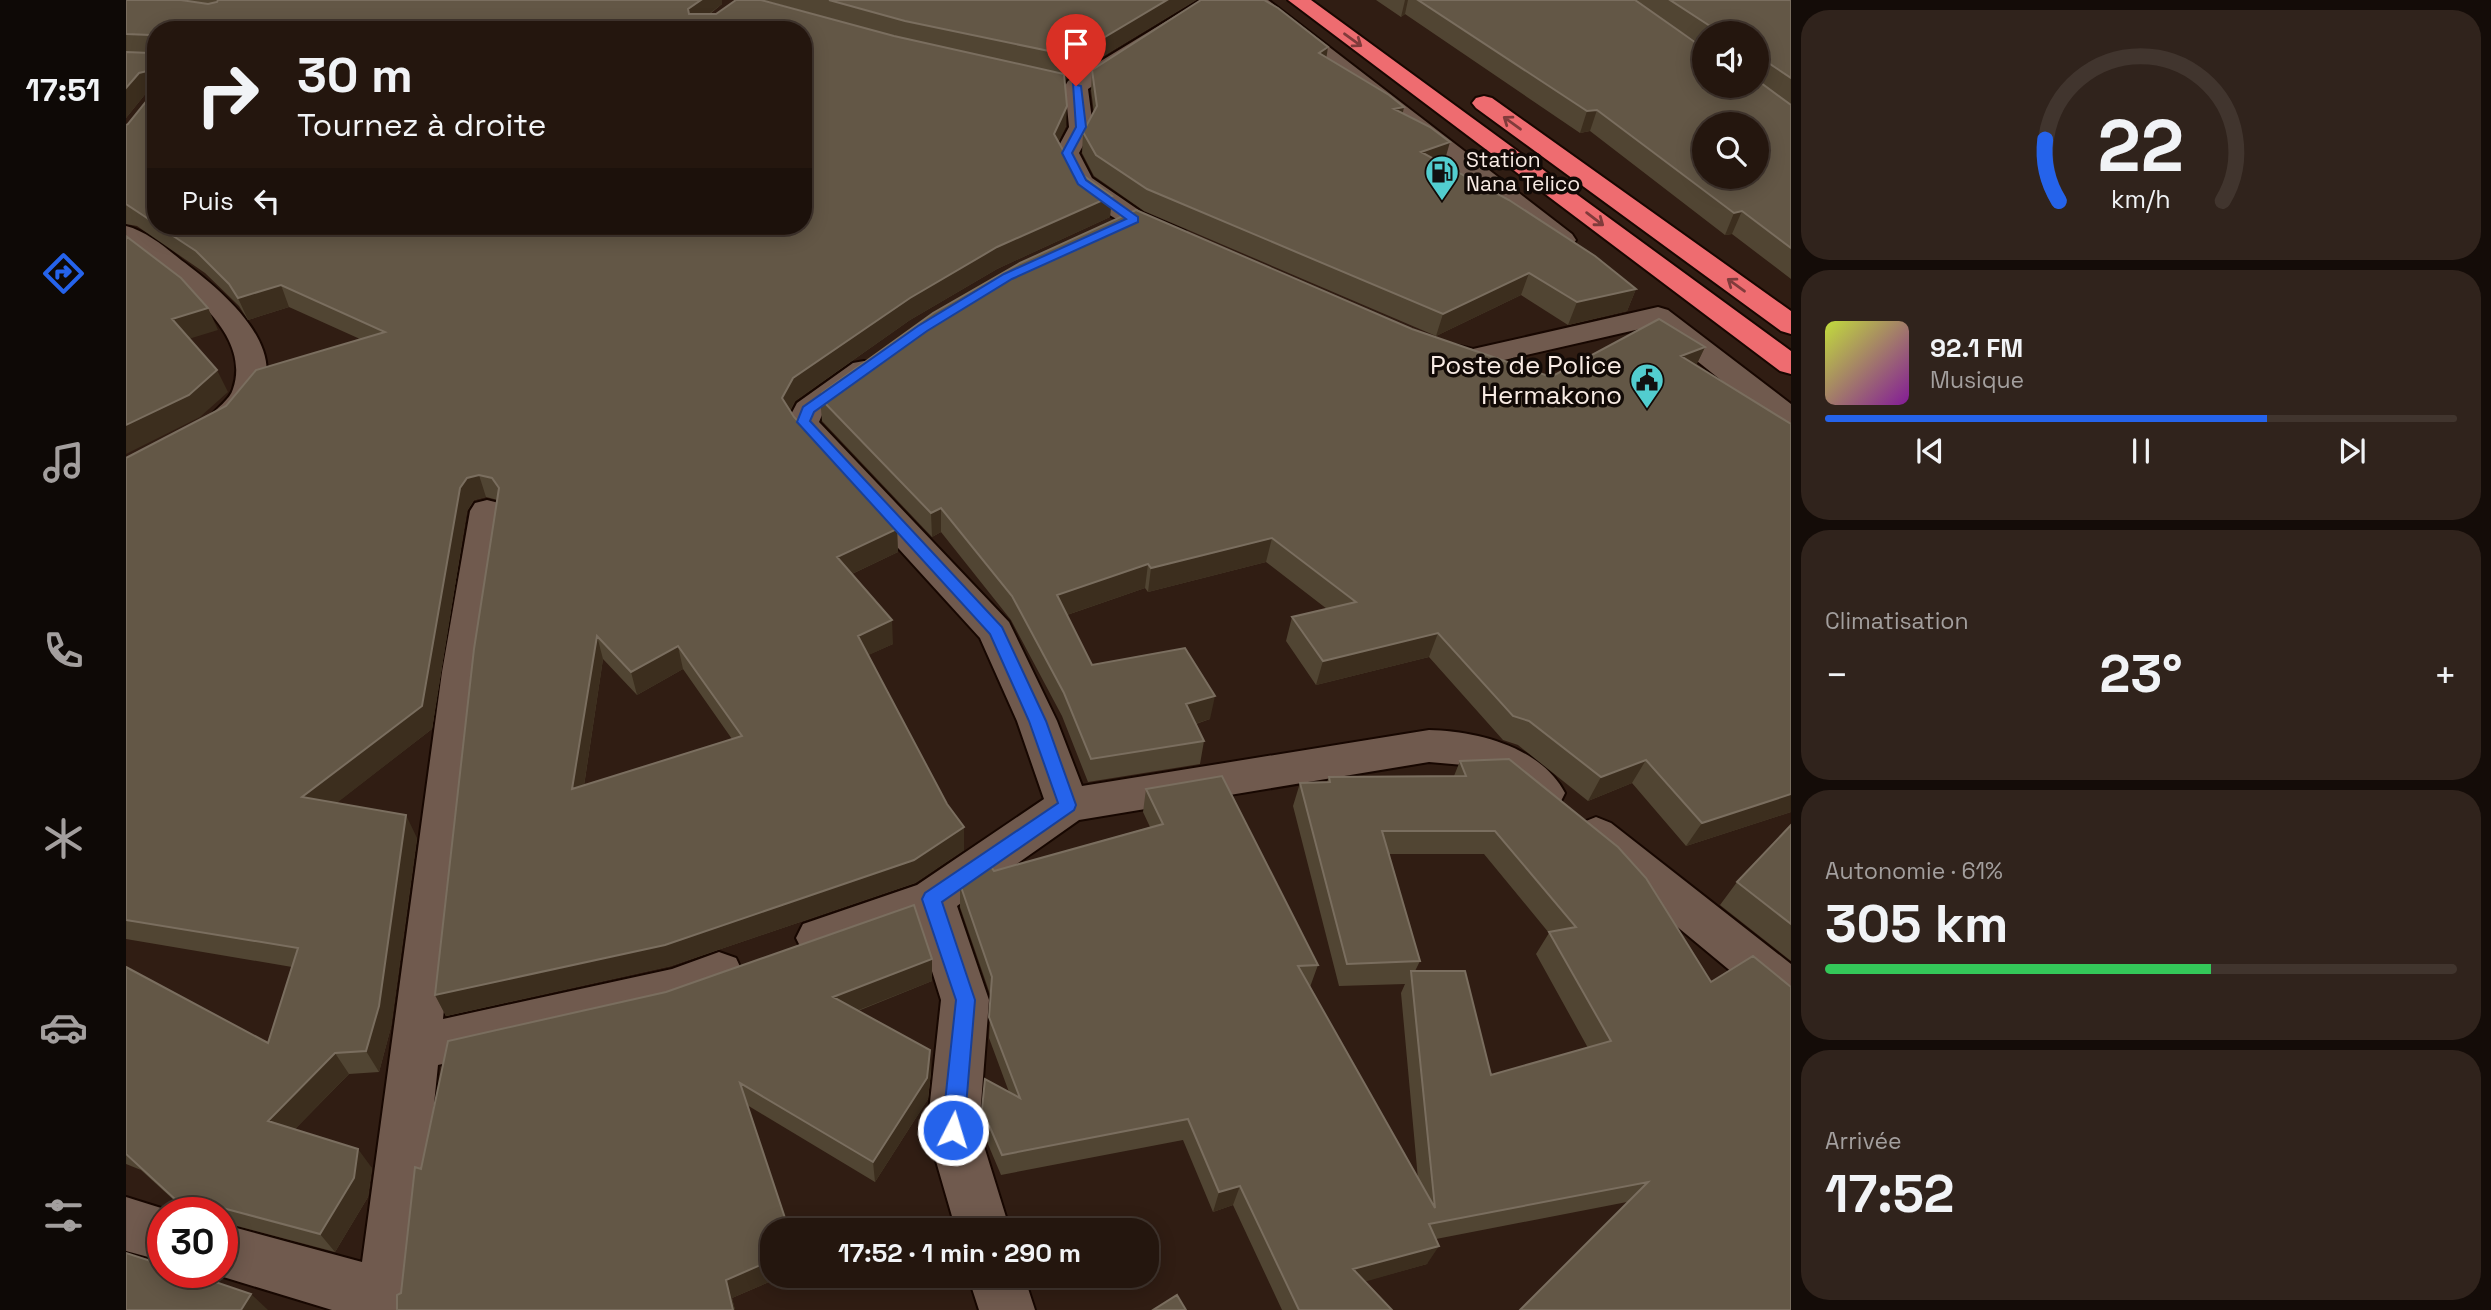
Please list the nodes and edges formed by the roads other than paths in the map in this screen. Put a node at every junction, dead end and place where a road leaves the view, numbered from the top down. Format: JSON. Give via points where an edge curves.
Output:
{"nodes":[{"id":1,"x":1215,"y":0,"type":"edge"},
{"id":2,"x":1255,"y":0,"type":"edge"},
{"id":3,"x":1298,"y":0,"type":"edge"},
{"id":4,"x":1049,"y":80,"type":"edge"},
{"id":5,"x":1076,"y":86,"type":"junction"},
{"id":6,"x":1469,"y":92,"type":"dead end"},
{"id":7,"x":1134,"y":219,"type":"junction"},
{"id":8,"x":126,"y":234,"type":"edge"},
{"id":9,"x":1097,"y":237,"type":"edge"},
{"id":10,"x":1197,"y":247,"type":"edge"},
{"id":11,"x":1582,"y":256,"type":"edge"},
{"id":12,"x":1637,"y":299,"type":"edge"},
{"id":13,"x":1658,"y":316,"type":"junction"},
{"id":14,"x":1791,"y":325,"type":"edge"},
{"id":15,"x":1410,"y":339,"type":"edge"},
{"id":16,"x":891,"y":351,"type":"edge"},
{"id":17,"x":1791,"y":365,"type":"edge"},
{"id":18,"x":1791,"y":420,"type":"edge"},
{"id":19,"x":200,"y":432,"type":"edge"},
{"id":20,"x":487,"y":511,"type":"dead end"},
{"id":21,"x":1068,"y":805,"type":"junction"},
{"id":22,"x":932,"y":899,"type":"junction"},
{"id":23,"x":1791,"y":992,"type":"edge"},
{"id":24,"x":415,"y":1048,"type":"junction"},
{"id":25,"x":979,"y":1218,"type":"edge"},
{"id":26,"x":126,"y":1224,"type":"edge"},
{"id":27,"x":147,"y":1230,"type":"edge"},
{"id":28,"x":238,"y":1256,"type":"edge"},
{"id":29,"x":1000,"y":1288,"type":"edge"},
{"id":30,"x":385,"y":1303,"type":"edge"},
{"id":31,"x":1007,"y":1310,"type":"edge"}],
"edges":[{"from":1,"to":5,"type":"street"},
{"from":2,"to":11,"type":"street"},
{"from":3,"to":17,"type":"highway","one_way":true},
{"from":4,"to":5,"type":"street"},
{"from":5,"to":7,"type":"street","via":[[1081,127],[1067,153],[1082,182]]},
{"from":14,"to":6,"type":"highway","one_way":true},
{"from":7,"to":9,"type":"street"},
{"from":7,"to":10,"type":"street"},
{"from":8,"to":19,"type":"street","via":[[194,281],[227,314],[253,358],[249,390],[224,419]]},
{"from":12,"to":13,"type":"street"},
{"from":13,"to":15,"type":"street","via":[[1473,358]]},
{"from":13,"to":18,"type":"street"},
{"from":16,"to":21,"type":"street","via":[[808,410],[803,422],[996,631]]},
{"from":20,"to":24,"type":"street","via":[[461,672]]},
{"from":21,"to":22,"type":"street"},
{"from":21,"to":23,"type":"street","via":[[1429,746],[1465,746],[1501,758]]},
{"from":22,"to":24,"type":"street","via":[[672,990]]},
{"from":22,"to":25,"type":"street","via":[[965,1000],[953,1130]]},
{"from":24,"to":30,"type":"street"},
{"from":26,"to":27,"type":"street"},
{"from":28,"to":30,"type":"street"},
{"from":29,"to":31,"type":"street"}]}
